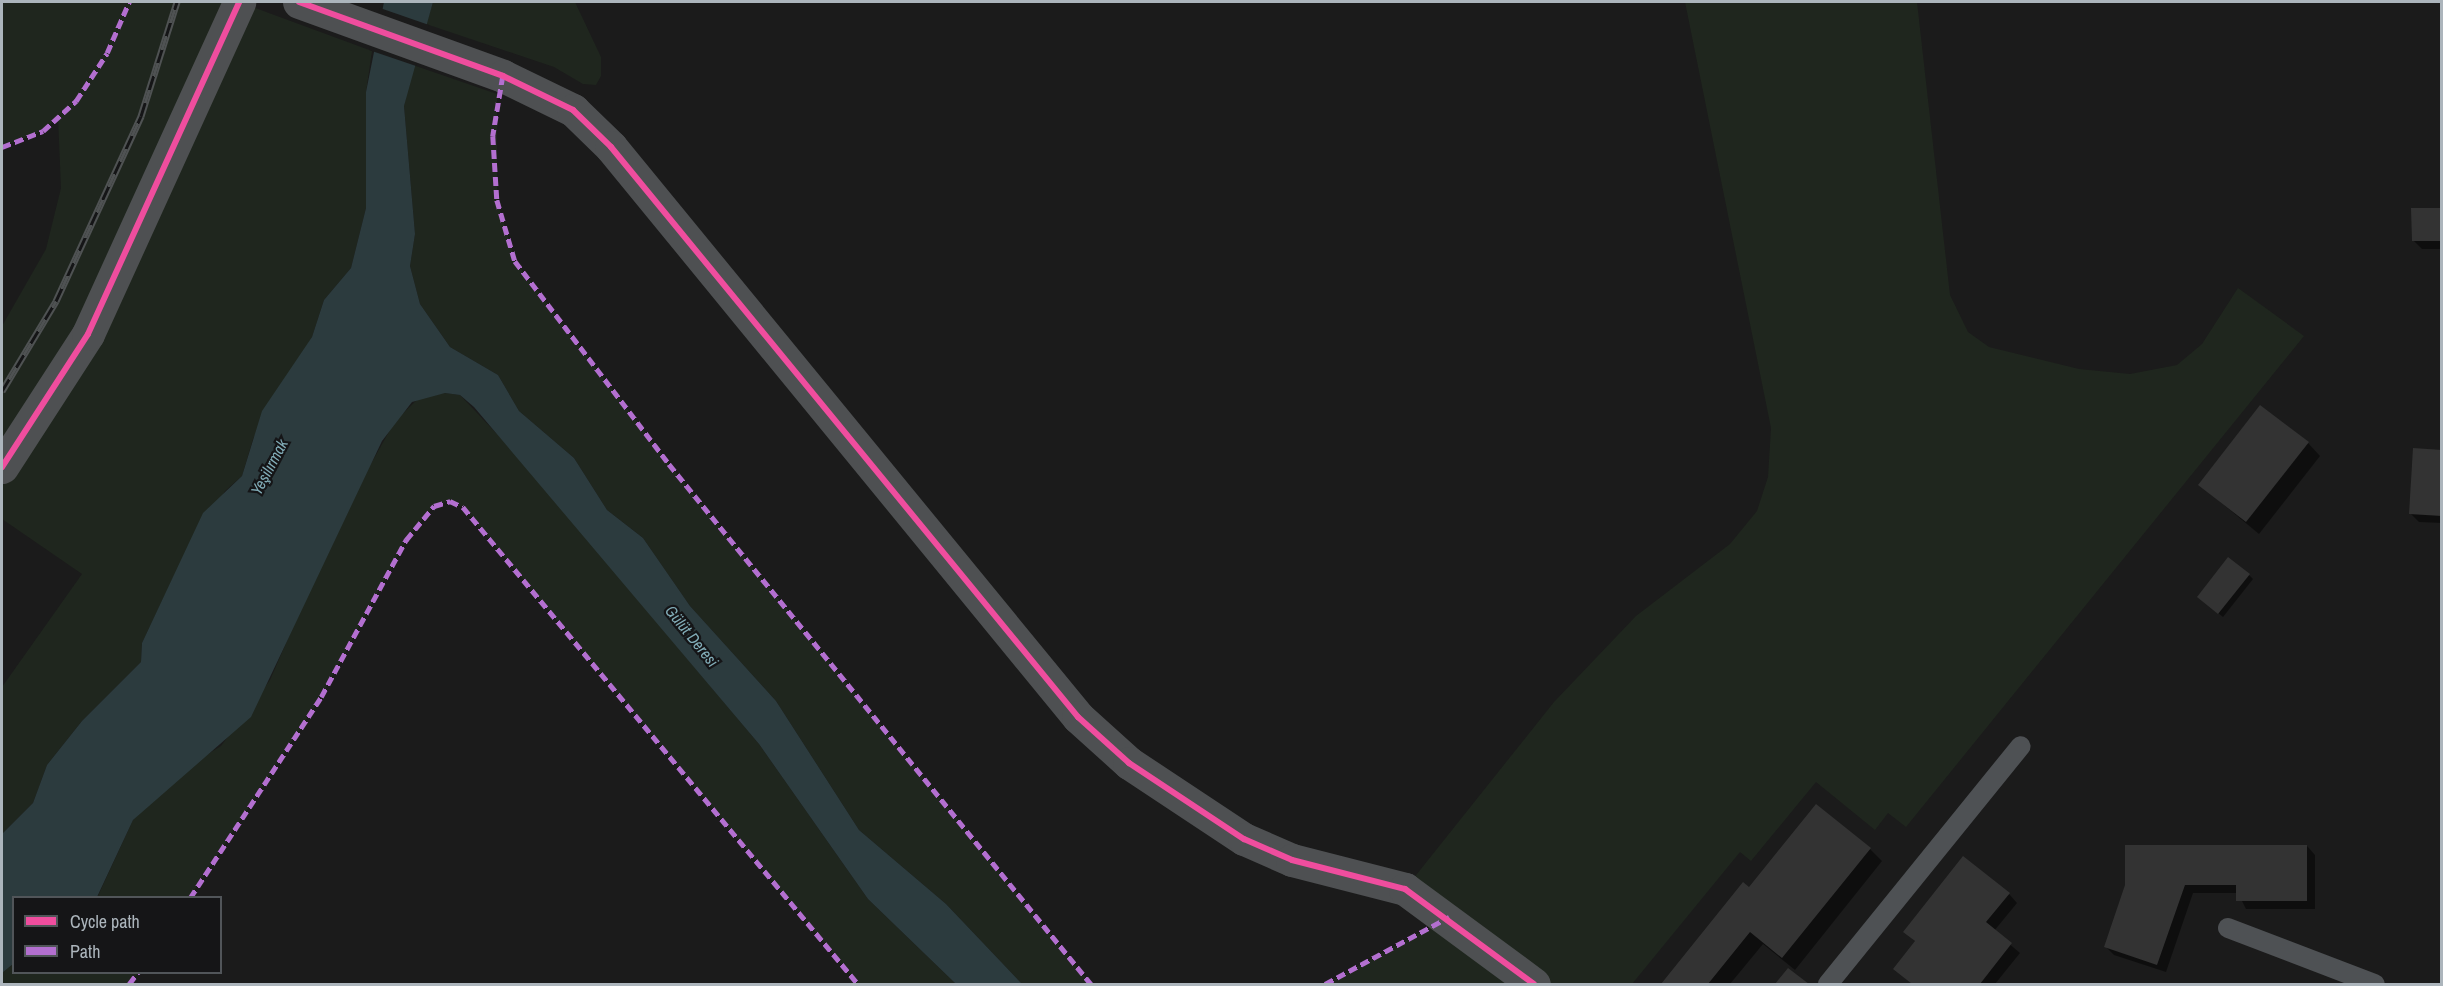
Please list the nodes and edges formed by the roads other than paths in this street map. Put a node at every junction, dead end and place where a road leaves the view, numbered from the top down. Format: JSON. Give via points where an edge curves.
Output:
{"nodes":[{"id":1,"x":239,"y":2,"type":"edge"},
{"id":2,"x":299,"y":2,"type":"edge"},
{"id":3,"x":2,"y":467,"type":"edge"},
{"id":4,"x":2021,"y":746,"type":"dead end"},
{"id":5,"x":2228,"y":928,"type":"dead end"},
{"id":6,"x":1534,"y":984,"type":"edge"},
{"id":7,"x":1828,"y":984,"type":"edge"},
{"id":8,"x":2375,"y":984,"type":"edge"}],
"edges":[{"from":1,"to":3,"type":"street","via":[[88,334]]},
{"from":2,"to":6,"type":"street","via":[[461,60],[573,110],[611,147],[1025,659],[1129,763],[1244,839],[1292,860],[1405,889]]},
{"from":4,"to":7,"type":"lane"},
{"from":5,"to":8,"type":"lane"}]}
